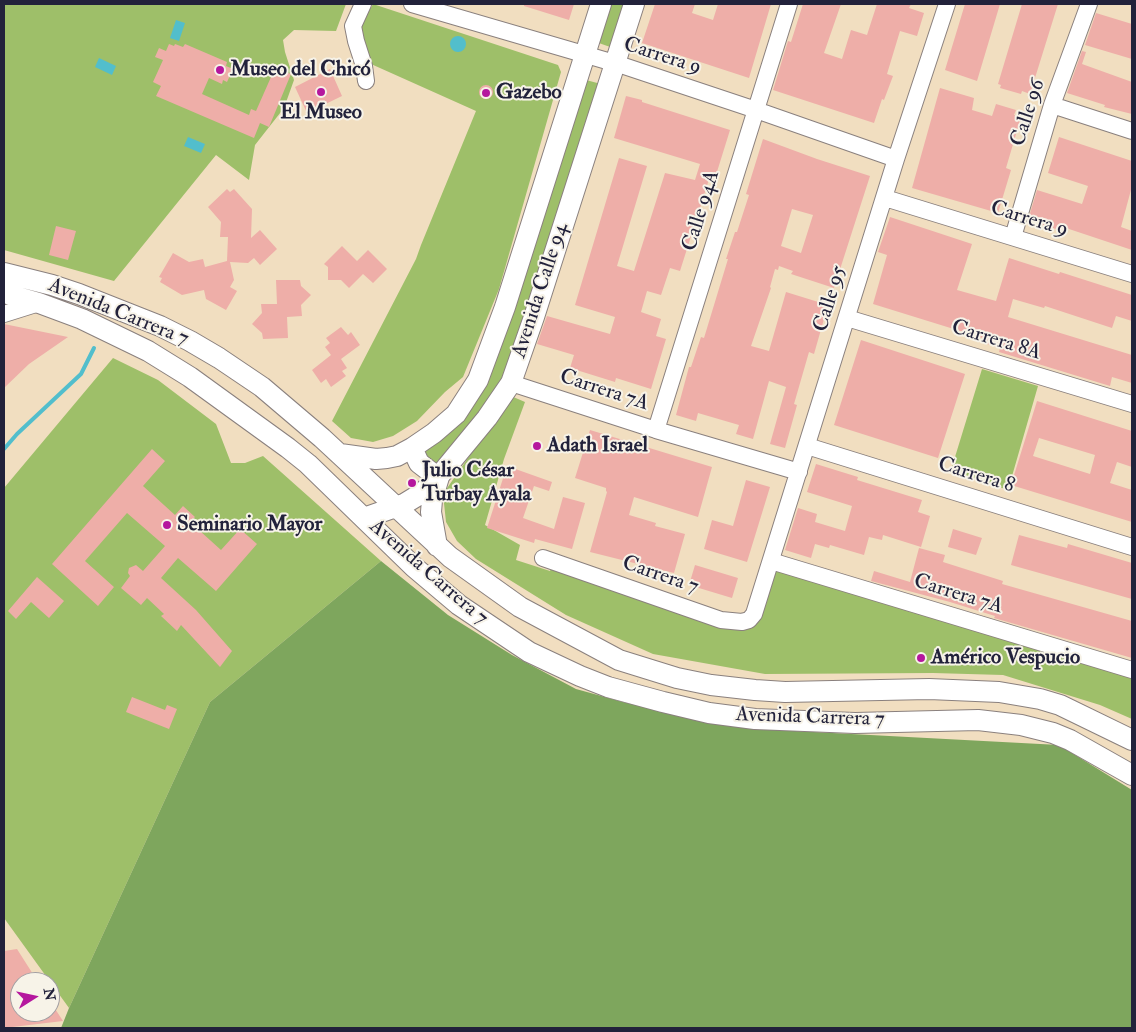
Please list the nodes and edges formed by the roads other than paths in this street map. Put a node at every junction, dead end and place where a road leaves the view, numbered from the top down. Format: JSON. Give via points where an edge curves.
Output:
{"nodes":[{"id":1,"x":363,"y":4,"type":"edge"},
{"id":2,"x":412,"y":4,"type":"edge"},
{"id":3,"x":601,"y":4,"type":"edge"},
{"id":4,"x":634,"y":4,"type":"edge"},
{"id":5,"x":789,"y":4,"type":"edge"},
{"id":6,"x":947,"y":4,"type":"edge"},
{"id":7,"x":1089,"y":4,"type":"edge"},
{"id":8,"x":429,"y":6,"type":"edge"},
{"id":9,"x":584,"y":55,"type":"junction"},
{"id":10,"x":615,"y":64,"type":"junction"},
{"id":11,"x":366,"y":81,"type":"dead end"},
{"id":12,"x":1052,"y":105,"type":"junction"},
{"id":13,"x":756,"y":110,"type":"junction"},
{"id":14,"x":1132,"y":131,"type":"edge"},
{"id":15,"x":896,"y":160,"type":"junction"},
{"id":16,"x":884,"y":198,"type":"junction"},
{"id":17,"x":1013,"y":237,"type":"junction"},
{"id":18,"x":4,"y":273,"type":"edge"},
{"id":19,"x":1132,"y":274,"type":"edge"},
{"id":20,"x":4,"y":294,"type":"edge"},
{"id":21,"x":39,"y":303,"type":"junction"},
{"id":22,"x":4,"y":314,"type":"edge"},
{"id":23,"x":847,"y":318,"type":"junction"},
{"id":24,"x":511,"y":382,"type":"junction"},
{"id":25,"x":1132,"y":404,"type":"edge"},
{"id":26,"x":656,"y":430,"type":"junction"},
{"id":27,"x":807,"y":446,"type":"junction"},
{"id":28,"x":412,"y":448,"type":"junction"},
{"id":29,"x":340,"y":454,"type":"junction"},
{"id":30,"x":799,"y":472,"type":"junction"},
{"id":31,"x":440,"y":475,"type":"junction"},
{"id":32,"x":396,"y":507,"type":"junction"},
{"id":33,"x":364,"y":518,"type":"junction"},
{"id":34,"x":437,"y":546,"type":"junction"},
{"id":35,"x":1132,"y":547,"type":"edge"},
{"id":36,"x":543,"y":558,"type":"dead end"},
{"id":37,"x":771,"y":562,"type":"junction"},
{"id":38,"x":757,"y":607,"type":"joint"},
{"id":39,"x":1132,"y":670,"type":"edge"},
{"id":40,"x":1132,"y":740,"type":"edge"},
{"id":41,"x":1132,"y":775,"type":"edge"}],
"edges":[{"from":1,"to":11,"type":"street","via":[[353,26]]},
{"from":2,"to":8,"type":"street","name":"Carrera 9"},
{"from":3,"to":9,"type":"main road","name":"Avenida Calle 94"},
{"from":4,"to":10,"type":"main road","name":"Avenida Calle 94"},
{"from":5,"to":13,"type":"street","name":"Calle 94A"},
{"from":6,"to":15,"type":"street","name":"Calle 95"},
{"from":7,"to":12,"type":"street","name":"Calle 96"},
{"from":8,"to":9,"type":"street","name":"Carrera 9"},
{"from":9,"to":10,"type":"street","name":"Carrera 9"},
{"from":9,"to":28,"type":"main road","name":"Avenida Calle 94","via":[[485,364],[456,414]]},
{"from":10,"to":13,"type":"street","name":"Carrera 9"},
{"from":10,"to":24,"type":"main road","name":"Avenida Calle 94"},
{"from":12,"to":14,"type":"street"},
{"from":12,"to":17,"type":"street","name":"Calle 96"},
{"from":13,"to":15,"type":"street","name":"Carrera 9"},
{"from":13,"to":26,"type":"street","name":"Calle 94A"},
{"from":15,"to":16,"type":"street","name":"Calle 95"},
{"from":16,"to":17,"type":"street","name":"Carrera 9"},
{"from":16,"to":23,"type":"street","name":"Calle 95"},
{"from":17,"to":19,"type":"street","name":"Carrera 9"},
{"from":18,"to":29,"type":"main road","name":"Avenida Carrera 7","via":[[72,291],[190,341],[262,387]]},
{"from":20,"to":21,"type":"main road","name":"Avenida Carrera 7"},
{"from":21,"to":22,"type":"street"},
{"from":21,"to":33,"type":"main road","name":"Avenida Carrera 7","via":[[114,334],[190,377],[288,448]]},
{"from":23,"to":25,"type":"street","name":"Carrera 8A"},
{"from":23,"to":27,"type":"street","name":"Calle 95"},
{"from":24,"to":26,"type":"street","name":"Carrera 7A"},
{"from":24,"to":31,"type":"main road","name":"Avenida Calle 94","via":[[487,418]]},
{"from":26,"to":30,"type":"street","name":"Carrera 7A"},
{"from":27,"to":30,"type":"street","name":"Calle 95"},
{"from":27,"to":35,"type":"street","name":"Carrera 8"},
{"from":28,"to":29,"type":"main road","name":"Avenida Calle 94","via":[[398,456],[376,459]]},
{"from":28,"to":31,"type":"main road","via":[[419,463]]},
{"from":29,"to":32,"type":"main road","name":"Avenida Carrera 7"},
{"from":30,"to":37,"type":"street","name":"Calle 95"},
{"from":31,"to":32,"type":"main road","name":"Avenida Calle 94","via":[[413,499]]},
{"from":31,"to":34,"type":"main road","via":[[431,512]]},
{"from":32,"to":33,"type":"main road","name":"Avenida Calle 94"},
{"from":32,"to":34,"type":"main road","name":"Avenida Carrera 7"},
{"from":33,"to":41,"type":"main road","name":"Avenida Carrera 7","via":[[459,605],[529,652],[608,687],[687,708],[754,719],[849,723],[978,720],[1021,724],[1070,740]]},
{"from":34,"to":40,"type":"main road","name":"Avenida Carrera 7","via":[[500,594],[544,620],[619,660],[677,678],[711,686],[785,692],[928,688],[999,692],[1060,705]]},
{"from":36,"to":38,"type":"street","name":"Carrera 7","via":[[721,620],[749,620]]},
{"from":37,"to":38,"type":"street","name":"Calle 95"},
{"from":37,"to":39,"type":"street","name":"Carrera 7A"}]}
